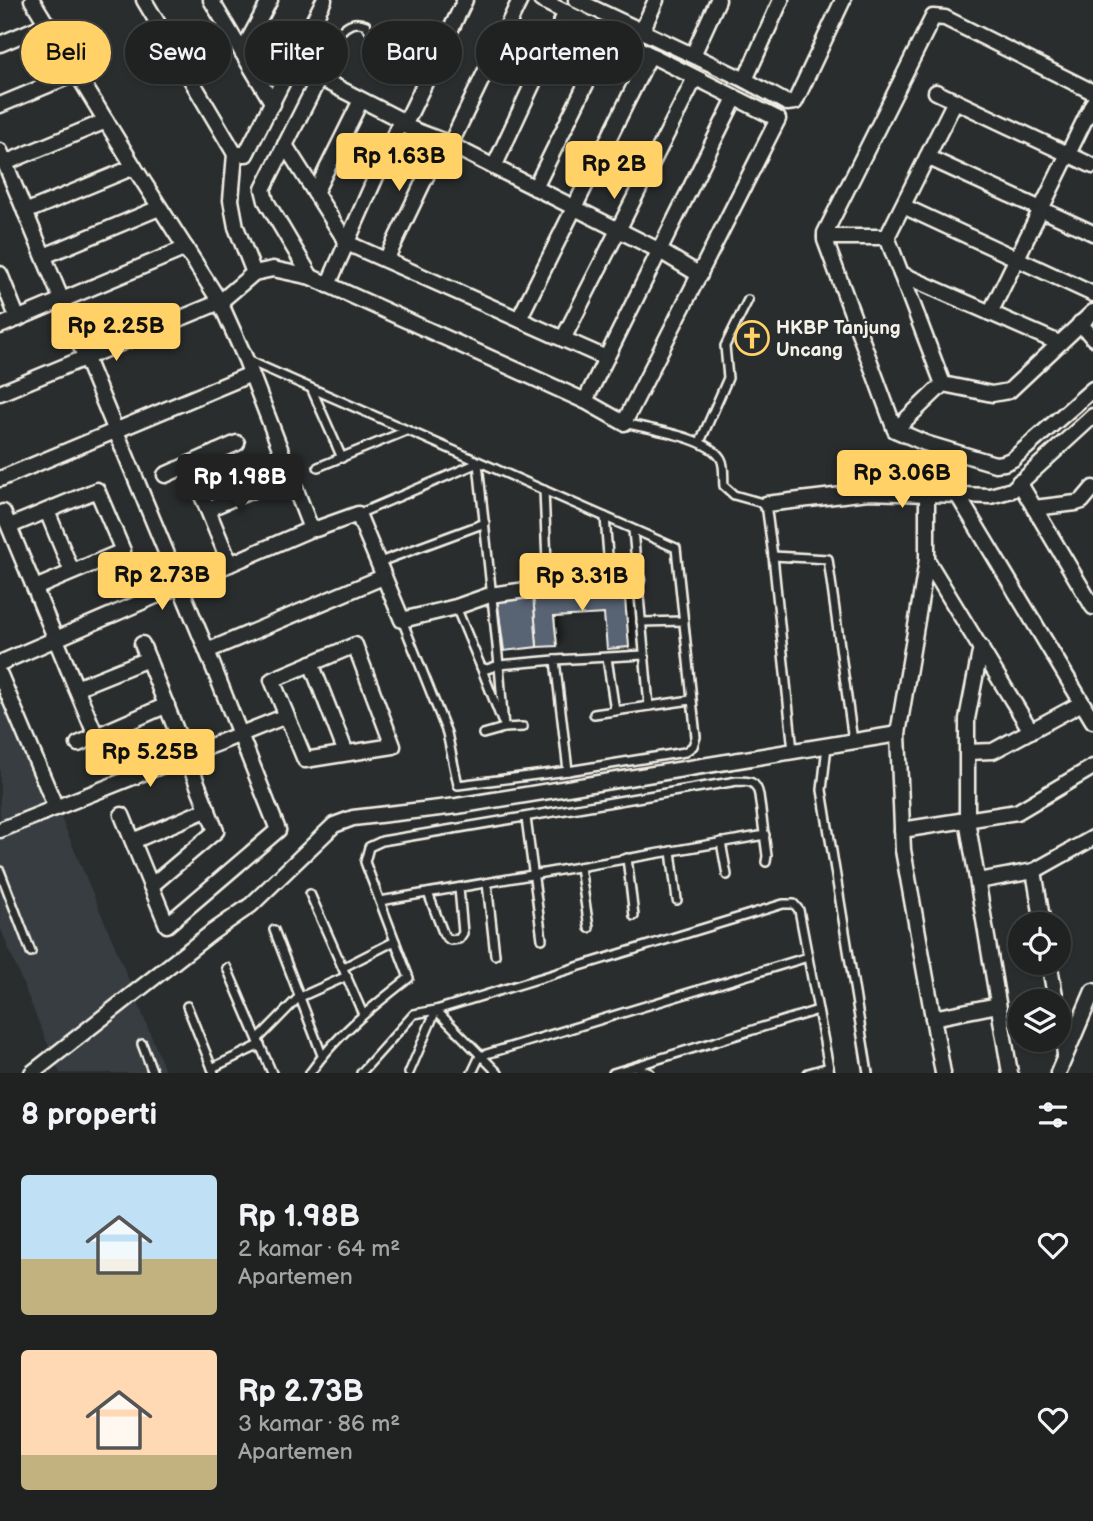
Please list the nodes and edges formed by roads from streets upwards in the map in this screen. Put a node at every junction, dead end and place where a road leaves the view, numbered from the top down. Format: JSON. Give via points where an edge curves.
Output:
{"nodes":[{"id":1,"x":32,"y":0,"type":"edge"},
{"id":2,"x":144,"y":0,"type":"edge"},
{"id":3,"x":211,"y":0,"type":"edge"},
{"id":4,"x":270,"y":0,"type":"edge"},
{"id":5,"x":324,"y":0,"type":"edge"},
{"id":6,"x":465,"y":0,"type":"edge"},
{"id":7,"x":520,"y":0,"type":"edge"},
{"id":8,"x":541,"y":0,"type":"edge"},
{"id":9,"x":576,"y":0,"type":"edge"},
{"id":10,"x":656,"y":0,"type":"edge"},
{"id":11,"x":718,"y":0,"type":"edge"},
{"id":12,"x":780,"y":0,"type":"edge"},
{"id":13,"x":843,"y":0,"type":"edge"},
{"id":14,"x":594,"y":4,"type":"edge"},
{"id":15,"x":566,"y":12,"type":"junction"},
{"id":16,"x":45,"y":21,"type":"edge"},
{"id":17,"x":583,"y":21,"type":"edge"},
{"id":18,"x":625,"y":21,"type":"edge"},
{"id":19,"x":643,"y":28,"type":"edge"},
{"id":20,"x":643,"y":30,"type":"edge"},
{"id":21,"x":21,"y":35,"type":"edge"},
{"id":22,"x":0,"y":44,"type":"edge"},
{"id":23,"x":242,"y":52,"type":"junction"},
{"id":24,"x":643,"y":52,"type":"edge"},
{"id":25,"x":650,"y":55,"type":"junction"},
{"id":26,"x":692,"y":55,"type":"junction"},
{"id":27,"x":695,"y":78,"type":"junction"},
{"id":28,"x":745,"y":80,"type":"junction"},
{"id":29,"x":49,"y":84,"type":"edge"},
{"id":30,"x":84,"y":84,"type":"edge"},
{"id":31,"x":586,"y":84,"type":"edge"},
{"id":32,"x":936,"y":92,"type":"dead end"},
{"id":33,"x":1093,"y":92,"type":"edge"},
{"id":34,"x":735,"y":98,"type":"junction"},
{"id":35,"x":360,"y":100,"type":"junction"},
{"id":36,"x":955,"y":101,"type":"junction"},
{"id":37,"x":1093,"y":103,"type":"edge"},
{"id":38,"x":273,"y":104,"type":"junction"},
{"id":39,"x":0,"y":105,"type":"edge"},
{"id":40,"x":106,"y":121,"type":"junction"},
{"id":41,"x":403,"y":123,"type":"junction"},
{"id":42,"x":446,"y":143,"type":"junction"},
{"id":43,"x":285,"y":145,"type":"junction"},
{"id":44,"x":235,"y":154,"type":"junction"},
{"id":45,"x":1068,"y":154,"type":"junction"},
{"id":46,"x":3,"y":157,"type":"edge"},
{"id":47,"x":927,"y":157,"type":"junction"},
{"id":48,"x":1093,"y":166,"type":"edge"},
{"id":49,"x":134,"y":167,"type":"junction"},
{"id":50,"x":494,"y":167,"type":"junction"},
{"id":51,"x":535,"y":188,"type":"junction"},
{"id":52,"x":316,"y":192,"type":"junction"},
{"id":53,"x":903,"y":206,"type":"junction"},
{"id":54,"x":159,"y":208,"type":"junction"},
{"id":55,"x":576,"y":208,"type":"junction"},
{"id":56,"x":1041,"y":209,"type":"junction"},
{"id":57,"x":25,"y":212,"type":"junction"},
{"id":58,"x":619,"y":230,"type":"junction"},
{"id":59,"x":1093,"y":233,"type":"edge"},
{"id":60,"x":825,"y":237,"type":"junction"},
{"id":61,"x":887,"y":237,"type":"junction"},
{"id":62,"x":347,"y":243,"type":"junction"},
{"id":63,"x":186,"y":248,"type":"junction"},
{"id":64,"x":660,"y":251,"type":"junction"},
{"id":65,"x":44,"y":256,"type":"junction"},
{"id":66,"x":1016,"y":259,"type":"junction"},
{"id":67,"x":386,"y":260,"type":"junction"},
{"id":68,"x":254,"y":273,"type":"junction"},
{"id":69,"x":0,"y":274,"type":"edge"},
{"id":70,"x":901,"y":274,"type":"junction"},
{"id":71,"x":700,"y":275,"type":"junction"},
{"id":72,"x":312,"y":277,"type":"junction"},
{"id":73,"x":328,"y":285,"type":"junction"},
{"id":74,"x":1093,"y":294,"type":"edge"},
{"id":75,"x":61,"y":300,"type":"junction"},
{"id":76,"x":220,"y":302,"type":"junction"},
{"id":77,"x":1093,"y":312,"type":"edge"},
{"id":78,"x":990,"y":313,"type":"junction"},
{"id":79,"x":18,"y":319,"type":"junction"},
{"id":80,"x":519,"y":319,"type":"junction"},
{"id":81,"x":1080,"y":323,"type":"junction"},
{"id":82,"x":0,"y":326,"type":"edge"},
{"id":83,"x":1093,"y":338,"type":"edge"},
{"id":84,"x":563,"y":339,"type":"junction"},
{"id":85,"x":1059,"y":343,"type":"junction"},
{"id":86,"x":86,"y":357,"type":"junction"},
{"id":87,"x":606,"y":358,"type":"junction"},
{"id":88,"x":249,"y":367,"type":"junction"},
{"id":89,"x":943,"y":384,"type":"junction"},
{"id":90,"x":1093,"y":389,"type":"edge"},
{"id":91,"x":0,"y":393,"type":"edge"},
{"id":92,"x":584,"y":401,"type":"junction"},
{"id":93,"x":1093,"y":416,"type":"edge"},
{"id":94,"x":116,"y":430,"type":"junction"},
{"id":95,"x":895,"y":430,"type":"junction"},
{"id":96,"x":237,"y":443,"type":"dead end"},
{"id":97,"x":216,"y":452,"type":"junction"},
{"id":98,"x":189,"y":464,"type":"junction"},
{"id":99,"x":165,"y":475,"type":"dead end"},
{"id":100,"x":0,"y":479,"type":"edge"},
{"id":101,"x":1019,"y":482,"type":"junction"},
{"id":102,"x":257,"y":488,"type":"dead end"},
{"id":103,"x":927,"y":494,"type":"junction"},
{"id":104,"x":957,"y":494,"type":"junction"},
{"id":105,"x":1091,"y":495,"type":"edge"},
{"id":106,"x":234,"y":498,"type":"junction"},
{"id":107,"x":766,"y":503,"type":"road end"},
{"id":108,"x":1034,"y":508,"type":"junction"},
{"id":109,"x":208,"y":509,"type":"junction"},
{"id":110,"x":47,"y":511,"type":"junction"},
{"id":111,"x":4,"y":512,"type":"dead end"},
{"id":112,"x":9,"y":526,"type":"junction"},
{"id":113,"x":311,"y":529,"type":"junction"},
{"id":114,"x":927,"y":560,"type":"junction"},
{"id":115,"x":230,"y":564,"type":"junction"},
{"id":116,"x":380,"y":570,"type":"junction"},
{"id":117,"x":72,"y":572,"type":"junction"},
{"id":118,"x":637,"y":580,"type":"road end"},
{"id":119,"x":179,"y":586,"type":"junction"},
{"id":120,"x":35,"y":588,"type":"junction"},
{"id":121,"x":1093,"y":607,"type":"edge"},
{"id":122,"x":56,"y":640,"type":"junction"},
{"id":123,"x":142,"y":644,"type":"dead end"},
{"id":124,"x":981,"y":648,"type":"junction"},
{"id":125,"x":207,"y":651,"type":"junction"},
{"id":126,"x":148,"y":659,"type":"junction"},
{"id":127,"x":0,"y":663,"type":"edge"},
{"id":128,"x":311,"y":663,"type":"junction"},
{"id":129,"x":0,"y":675,"type":"edge"},
{"id":130,"x":76,"y":688,"type":"junction"},
{"id":131,"x":1082,"y":703,"type":"junction"},
{"id":132,"x":167,"y":705,"type":"junction"},
{"id":133,"x":286,"y":716,"type":"junction"},
{"id":134,"x":1093,"y":721,"type":"edge"},
{"id":135,"x":1031,"y":731,"type":"junction"},
{"id":136,"x":898,"y":734,"type":"junction"},
{"id":137,"x":241,"y":735,"type":"junction"},
{"id":138,"x":96,"y":736,"type":"junction"},
{"id":139,"x":78,"y":744,"type":"dead end"},
{"id":140,"x":967,"y":752,"type":"junction"},
{"id":141,"x":346,"y":753,"type":"junction"},
{"id":142,"x":187,"y":755,"type":"junction"},
{"id":143,"x":1093,"y":767,"type":"edge"},
{"id":144,"x":56,"y":808,"type":"junction"},
{"id":145,"x":208,"y":809,"type":"junction"},
{"id":146,"x":122,"y":815,"type":"dead end"},
{"id":147,"x":967,"y":820,"type":"junction"},
{"id":148,"x":902,"y":830,"type":"junction"},
{"id":149,"x":0,"y":831,"type":"edge"},
{"id":150,"x":1093,"y":838,"type":"edge"},
{"id":151,"x":133,"y":841,"type":"junction"},
{"id":152,"x":1034,"y":871,"type":"junction"},
{"id":153,"x":978,"y":881,"type":"junction"},
{"id":154,"x":151,"y":886,"type":"junction"},
{"id":155,"x":1041,"y":912,"type":"edge"},
{"id":156,"x":1093,"y":991,"type":"edge"},
{"id":157,"x":999,"y":1005,"type":"junction"},
{"id":158,"x":933,"y":1018,"type":"junction"},
{"id":159,"x":1065,"y":1052,"type":"edge"},
{"id":160,"x":1066,"y":1056,"type":"junction"},
{"id":161,"x":32,"y":1073,"type":"edge"},
{"id":162,"x":943,"y":1073,"type":"edge"},
{"id":163,"x":1010,"y":1073,"type":"edge"},
{"id":164,"x":1058,"y":1073,"type":"edge"}],
"edges":[{"from":1,"to":16,"type":"street"},
{"from":2,"to":44,"type":"street"},
{"from":3,"to":23,"type":"street"},
{"from":4,"to":23,"type":"street"},
{"from":5,"to":38,"type":"street"},
{"from":6,"to":41,"type":"street"},
{"from":7,"to":42,"type":"street"},
{"from":8,"to":15,"type":"street"},
{"from":9,"to":14,"type":"street"},
{"from":10,"to":19,"type":"street"},
{"from":11,"to":26,"type":"street"},
{"from":12,"to":28,"type":"street"},
{"from":13,"to":28,"type":"street","via":[[795,102],[787,103]]},
{"from":14,"to":18,"type":"street"},
{"from":15,"to":17,"type":"street"},
{"from":15,"to":50,"type":"street"},
{"from":20,"to":26,"type":"street"},
{"from":21,"to":22,"type":"street"},
{"from":23,"to":38,"type":"street"},
{"from":24,"to":25,"type":"street"},
{"from":25,"to":27,"type":"street"},
{"from":25,"to":55,"type":"street"},
{"from":26,"to":28,"type":"street"},
{"from":27,"to":34,"type":"street"},
{"from":27,"to":58,"type":"street"},
{"from":29,"to":39,"type":"street"},
{"from":30,"to":40,"type":"street"},
{"from":31,"to":51,"type":"street"},
{"from":32,"to":36,"type":"street"},
{"from":33,"to":60,"type":"street","via":[[946,18],[933,18]]},
{"from":34,"to":64,"type":"street"},
{"from":34,"to":71,"type":"street","via":[[778,119]]},
{"from":35,"to":41,"type":"street"},
{"from":35,"to":43,"type":"street","via":[[319,78]]},
{"from":35,"to":52,"type":"street"},
{"from":36,"to":45,"type":"street"},
{"from":36,"to":47,"type":"street"},
{"from":37,"to":45,"type":"street"},
{"from":38,"to":44,"type":"street","via":[[246,154]]},
{"from":40,"to":46,"type":"street"},
{"from":40,"to":49,"type":"street"},
{"from":41,"to":42,"type":"street"},
{"from":41,"to":62,"type":"street"},
{"from":42,"to":50,"type":"street"},
{"from":42,"to":67,"type":"street"},
{"from":43,"to":52,"type":"street"},
{"from":43,"to":72,"type":"street","via":[[263,189]]},
{"from":44,"to":68,"type":"street","via":[[232,200],[236,227]]},
{"from":45,"to":48,"type":"street"},
{"from":45,"to":56,"type":"street"},
{"from":46,"to":57,"type":"street"},
{"from":47,"to":53,"type":"street"},
{"from":47,"to":56,"type":"street"},
{"from":49,"to":54,"type":"street"},
{"from":49,"to":57,"type":"street"},
{"from":50,"to":51,"type":"street"},
{"from":51,"to":55,"type":"street"},
{"from":52,"to":62,"type":"street"},
{"from":53,"to":61,"type":"street"},
{"from":53,"to":66,"type":"street"},
{"from":54,"to":63,"type":"street"},
{"from":54,"to":65,"type":"street"},
{"from":55,"to":58,"type":"street"},
{"from":55,"to":80,"type":"street"},
{"from":56,"to":59,"type":"street"},
{"from":56,"to":66,"type":"street"},
{"from":57,"to":65,"type":"street"},
{"from":58,"to":64,"type":"street"},
{"from":58,"to":84,"type":"street"},
{"from":60,"to":61,"type":"street"},
{"from":60,"to":95,"type":"street"},
{"from":61,"to":70,"type":"street"},
{"from":62,"to":67,"type":"street"},
{"from":62,"to":73,"type":"street"},
{"from":63,"to":75,"type":"street"},
{"from":63,"to":76,"type":"street"},
{"from":64,"to":71,"type":"street"},
{"from":64,"to":87,"type":"street"},
{"from":65,"to":75,"type":"street"},
{"from":66,"to":74,"type":"street"},
{"from":66,"to":78,"type":"street"},
{"from":67,"to":80,"type":"street"},
{"from":68,"to":72,"type":"street","via":[[273,269]]},
{"from":68,"to":76,"type":"street"},
{"from":69,"to":79,"type":"street"},
{"from":70,"to":78,"type":"street"},
{"from":70,"to":89,"type":"street"},
{"from":71,"to":92,"type":"street","via":[[624,423]]},
{"from":72,"to":73,"type":"street"},
{"from":73,"to":92,"type":"street"},
{"from":75,"to":79,"type":"street"},
{"from":75,"to":86,"type":"street"},
{"from":76,"to":86,"type":"street"},
{"from":76,"to":88,"type":"street"},
{"from":77,"to":81,"type":"street"},
{"from":78,"to":85,"type":"street"},
{"from":79,"to":82,"type":"street"},
{"from":80,"to":84,"type":"street"},
{"from":81,"to":83,"type":"street"},
{"from":81,"to":85,"type":"street"},
{"from":84,"to":87,"type":"street"},
{"from":85,"to":89,"type":"street","via":[[1009,391],[992,394]]},
{"from":86,"to":91,"type":"street"},
{"from":86,"to":94,"type":"street"},
{"from":87,"to":92,"type":"street"},
{"from":88,"to":94,"type":"street"},
{"from":88,"to":113,"type":"street"},
{"from":89,"to":95,"type":"street"},
{"from":90,"to":95,"type":"street","via":[[1004,463],[925,443]]},
{"from":93,"to":101,"type":"street"},
{"from":94,"to":100,"type":"street"},
{"from":94,"to":119,"type":"street"},
{"from":96,"to":97,"type":"street"},
{"from":97,"to":98,"type":"street"},
{"from":97,"to":106,"type":"street"},
{"from":98,"to":99,"type":"street"},
{"from":98,"to":109,"type":"street"},
{"from":101,"to":104,"type":"street","via":[[1012,490],[990,496]]},
{"from":101,"to":108,"type":"street"},
{"from":102,"to":106,"type":"street"},
{"from":103,"to":104,"type":"street"},
{"from":103,"to":107,"type":"street","via":[[868,492]]},
{"from":103,"to":114,"type":"street"},
{"from":104,"to":131,"type":"street"},
{"from":105,"to":108,"type":"street","via":[[1076,503]]},
{"from":106,"to":109,"type":"street"},
{"from":108,"to":121,"type":"street"},
{"from":109,"to":115,"type":"street"},
{"from":110,"to":112,"type":"street"},
{"from":110,"to":117,"type":"street"},
{"from":110,"to":117,"type":"street","via":[[97,490],[123,551]]},
{"from":111,"to":112,"type":"street"},
{"from":112,"to":120,"type":"street"},
{"from":113,"to":115,"type":"street"},
{"from":113,"to":116,"type":"street","via":[[358,514]]},
{"from":114,"to":124,"type":"street"},
{"from":114,"to":136,"type":"street"},
{"from":115,"to":119,"type":"street"},
{"from":116,"to":118,"type":"street","via":[[402,620],[491,595]]},
{"from":116,"to":125,"type":"street"},
{"from":117,"to":120,"type":"street"},
{"from":119,"to":122,"type":"street"},
{"from":119,"to":125,"type":"street"},
{"from":120,"to":122,"type":"street"},
{"from":122,"to":127,"type":"street"},
{"from":122,"to":130,"type":"street"},
{"from":123,"to":126,"type":"street"},
{"from":124,"to":135,"type":"street"},
{"from":124,"to":140,"type":"street","via":[[967,719]]},
{"from":125,"to":137,"type":"street"},
{"from":126,"to":130,"type":"street"},
{"from":126,"to":132,"type":"street"},
{"from":128,"to":133,"type":"street","via":[[272,680]]},
{"from":128,"to":141,"type":"street"},
{"from":128,"to":141,"type":"street","via":[[355,645],[393,746]]},
{"from":129,"to":144,"type":"street"},
{"from":130,"to":138,"type":"street"},
{"from":131,"to":134,"type":"street"},
{"from":131,"to":135,"type":"street"},
{"from":132,"to":138,"type":"street"},
{"from":132,"to":142,"type":"street"},
{"from":133,"to":137,"type":"street"},
{"from":133,"to":141,"type":"street","via":[[305,760]]},
{"from":135,"to":140,"type":"street","via":[[993,751]]},
{"from":136,"to":148,"type":"street"},
{"from":136,"to":161,"type":"street","via":[[457,806],[352,818],[334,825],[251,905]]},
{"from":137,"to":142,"type":"street"},
{"from":137,"to":154,"type":"street","via":[[278,830],[167,925]]},
{"from":138,"to":139,"type":"street"},
{"from":140,"to":147,"type":"street"},
{"from":142,"to":144,"type":"street"},
{"from":142,"to":145,"type":"street"},
{"from":143,"to":147,"type":"street","via":[[1017,811]]},
{"from":144,"to":149,"type":"street"},
{"from":145,"to":151,"type":"street"},
{"from":145,"to":154,"type":"street","via":[[216,831]]},
{"from":146,"to":151,"type":"street"},
{"from":147,"to":148,"type":"street"},
{"from":147,"to":153,"type":"street"},
{"from":148,"to":158,"type":"street"},
{"from":150,"to":152,"type":"street"},
{"from":151,"to":154,"type":"street"},
{"from":152,"to":153,"type":"street"},
{"from":152,"to":155,"type":"street"},
{"from":153,"to":157,"type":"street"},
{"from":156,"to":160,"type":"street"},
{"from":157,"to":158,"type":"street"},
{"from":157,"to":163,"type":"street"},
{"from":158,"to":162,"type":"street"},
{"from":159,"to":160,"type":"street"},
{"from":160,"to":164,"type":"street"}]}
